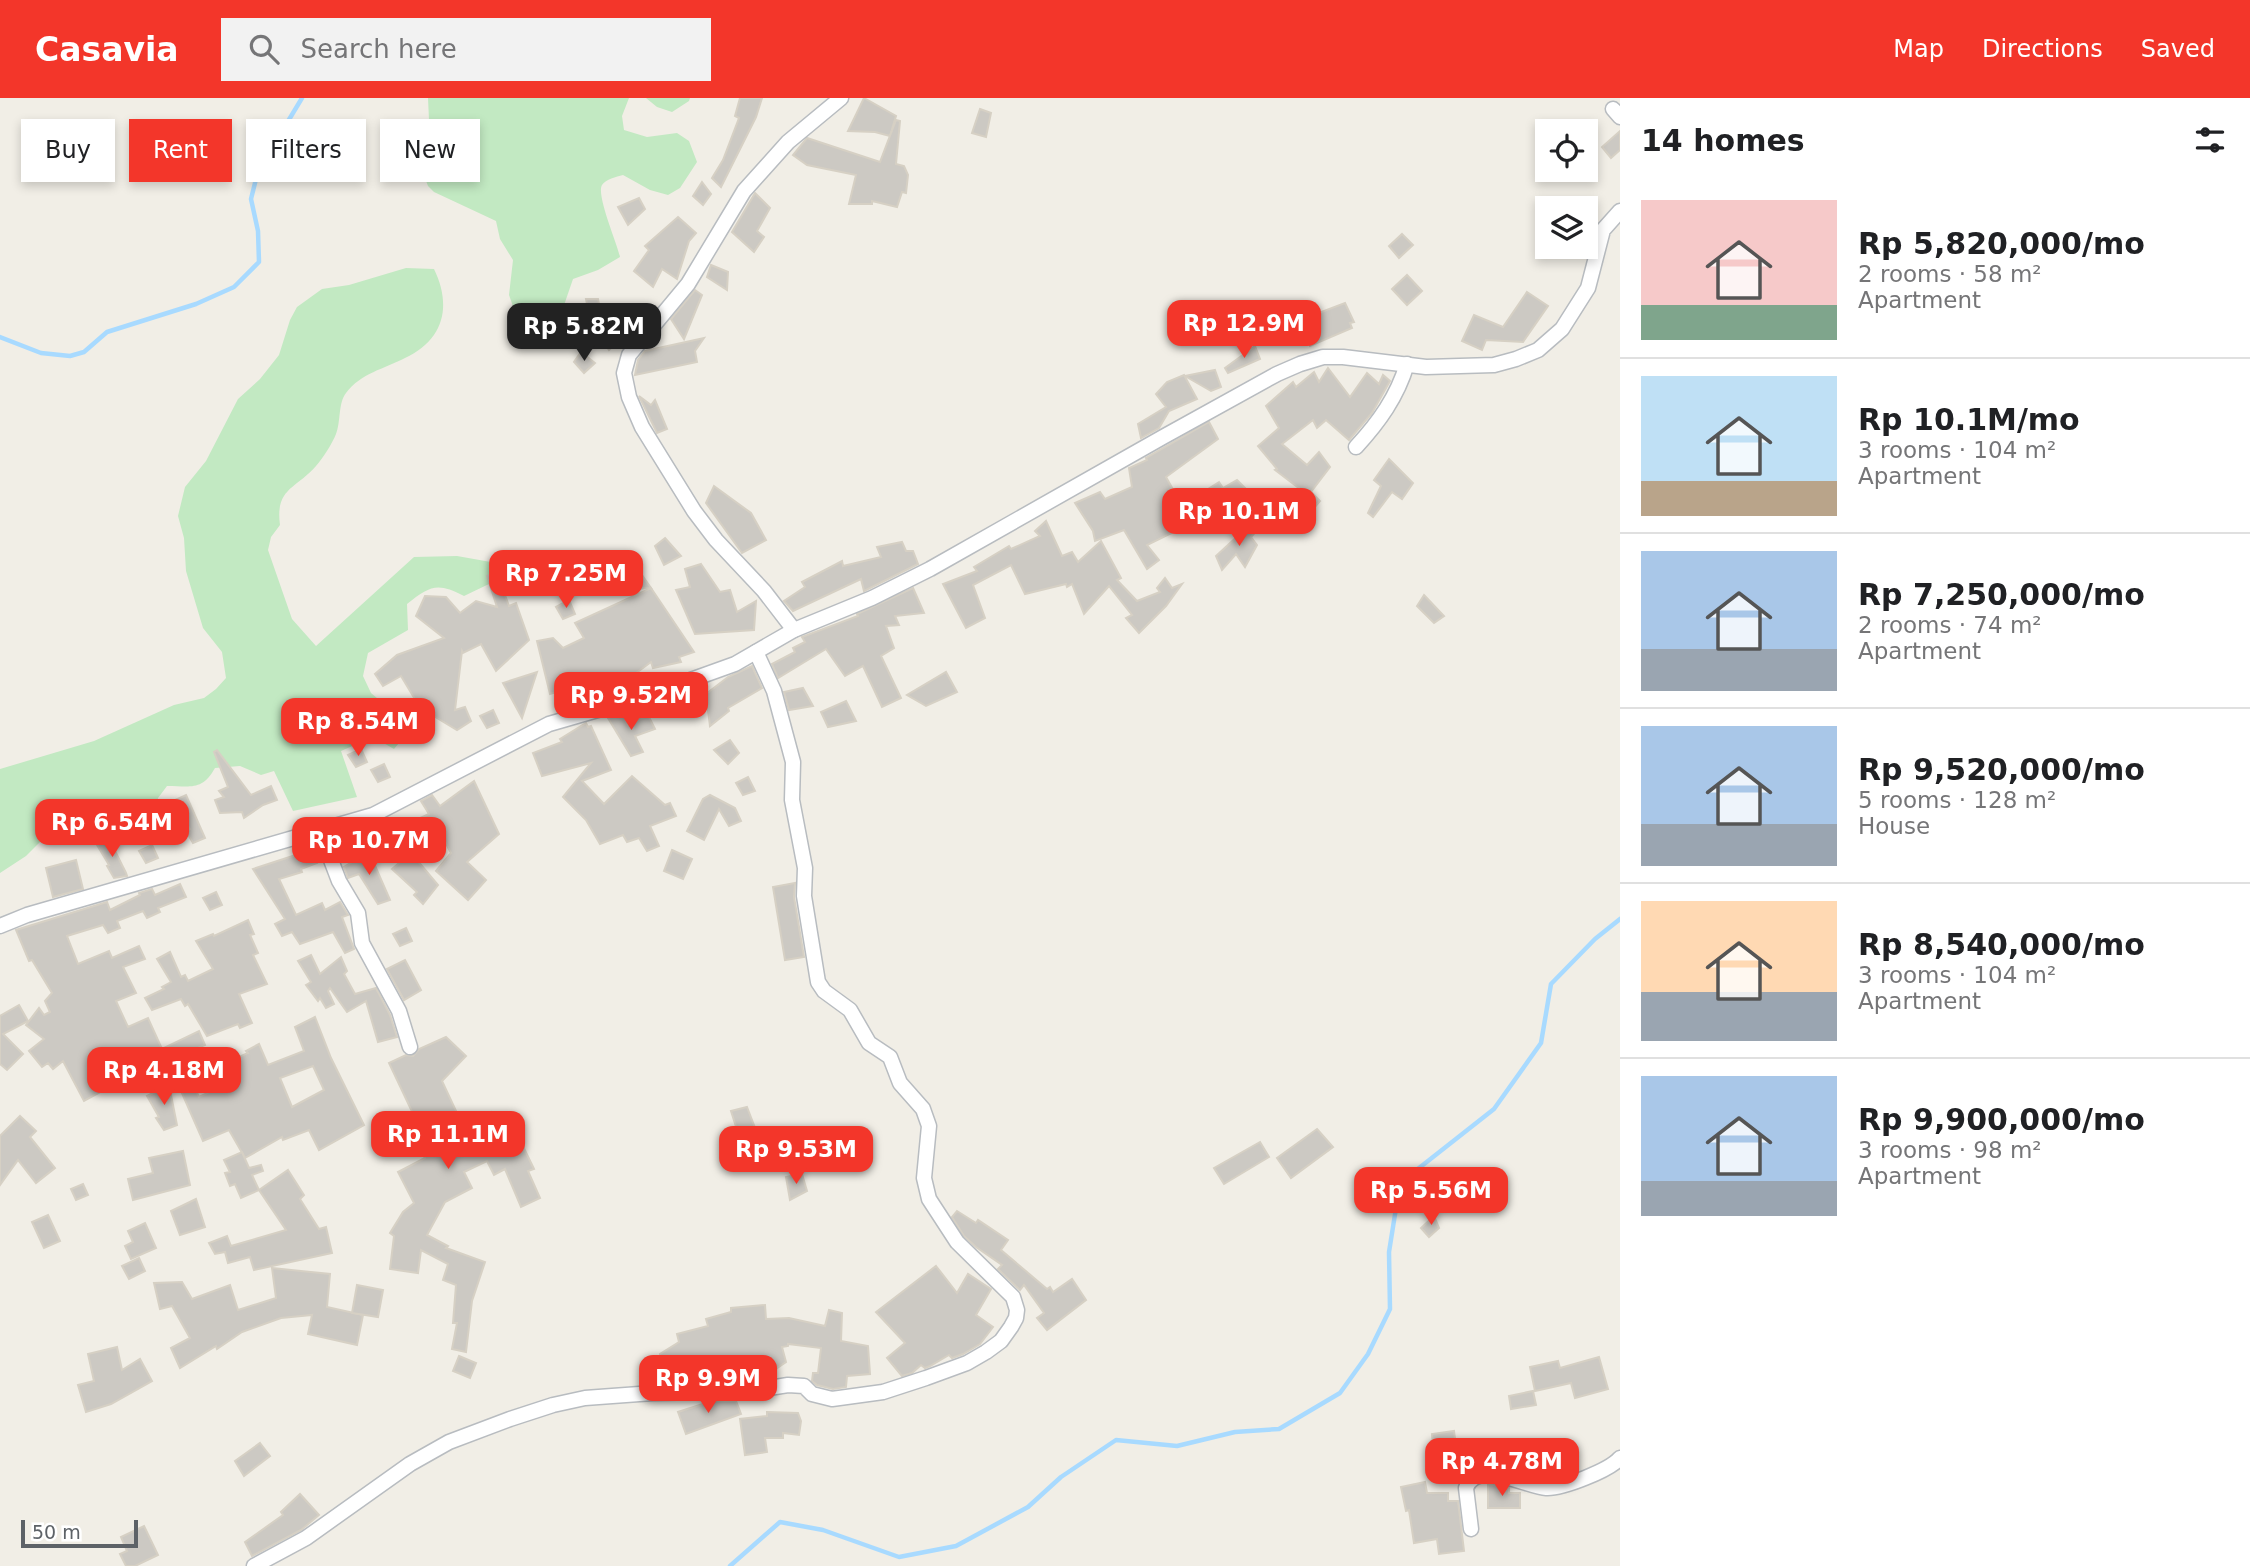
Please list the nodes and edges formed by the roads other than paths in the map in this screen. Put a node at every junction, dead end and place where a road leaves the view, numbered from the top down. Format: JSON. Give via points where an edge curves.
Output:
{"nodes":[{"id":1,"x":841,"y":98,"type":"edge"},
{"id":2,"x":1620,"y":211,"type":"edge"},
{"id":3,"x":1406,"y":365,"type":"junction"},
{"id":4,"x":1356,"y":447,"type":"dead end"},
{"id":5,"x":794,"y":631,"type":"junction"},
{"id":6,"x":756,"y":652,"type":"junction"},
{"id":7,"x":320,"y":831,"type":"junction"},
{"id":8,"x":0,"y":926,"type":"edge"},
{"id":9,"x":410,"y":1047,"type":"dead end"},
{"id":10,"x":1620,"y":1458,"type":"edge"},
{"id":11,"x":1471,"y":1529,"type":"dead end"},
{"id":12,"x":254,"y":1566,"type":"edge"}],
"edges":[{"from":1,"to":5,"type":"street","via":[[788,142],[744,191],[688,284],[629,355],[624,373],[642,427],[694,511]]},
{"from":2,"to":3,"type":"street","via":[[1603,230],[1584,295],[1562,329],[1538,350],[1494,365]]},
{"from":3,"to":4,"type":"street","via":[[1389,407]]},
{"from":3,"to":5,"type":"street","via":[[1323,357],[1277,373],[930,569]]},
{"from":5,"to":6,"type":"street"},
{"from":6,"to":7,"type":"street","via":[[695,680],[549,724],[389,808]]},
{"from":6,"to":12,"type":"street","via":[[774,691],[793,762],[792,800],[818,982],[850,1010],[869,1043],[890,1056],[900,1083],[923,1110],[929,1126],[924,1178],[929,1199],[957,1242],[1013,1297],[1016,1318],[1001,1341],[967,1363],[883,1392],[826,1399],[804,1386],[788,1385],[750,1391],[585,1398],[553,1405],[449,1442],[306,1538]]},
{"from":7,"to":8,"type":"street"},
{"from":7,"to":9,"type":"street","via":[[339,881],[358,913],[362,943],[399,1011]]},
{"from":10,"to":11,"type":"street","via":[[1602,1472],[1552,1488],[1510,1477],[1474,1478],[1466,1488]]}]}
